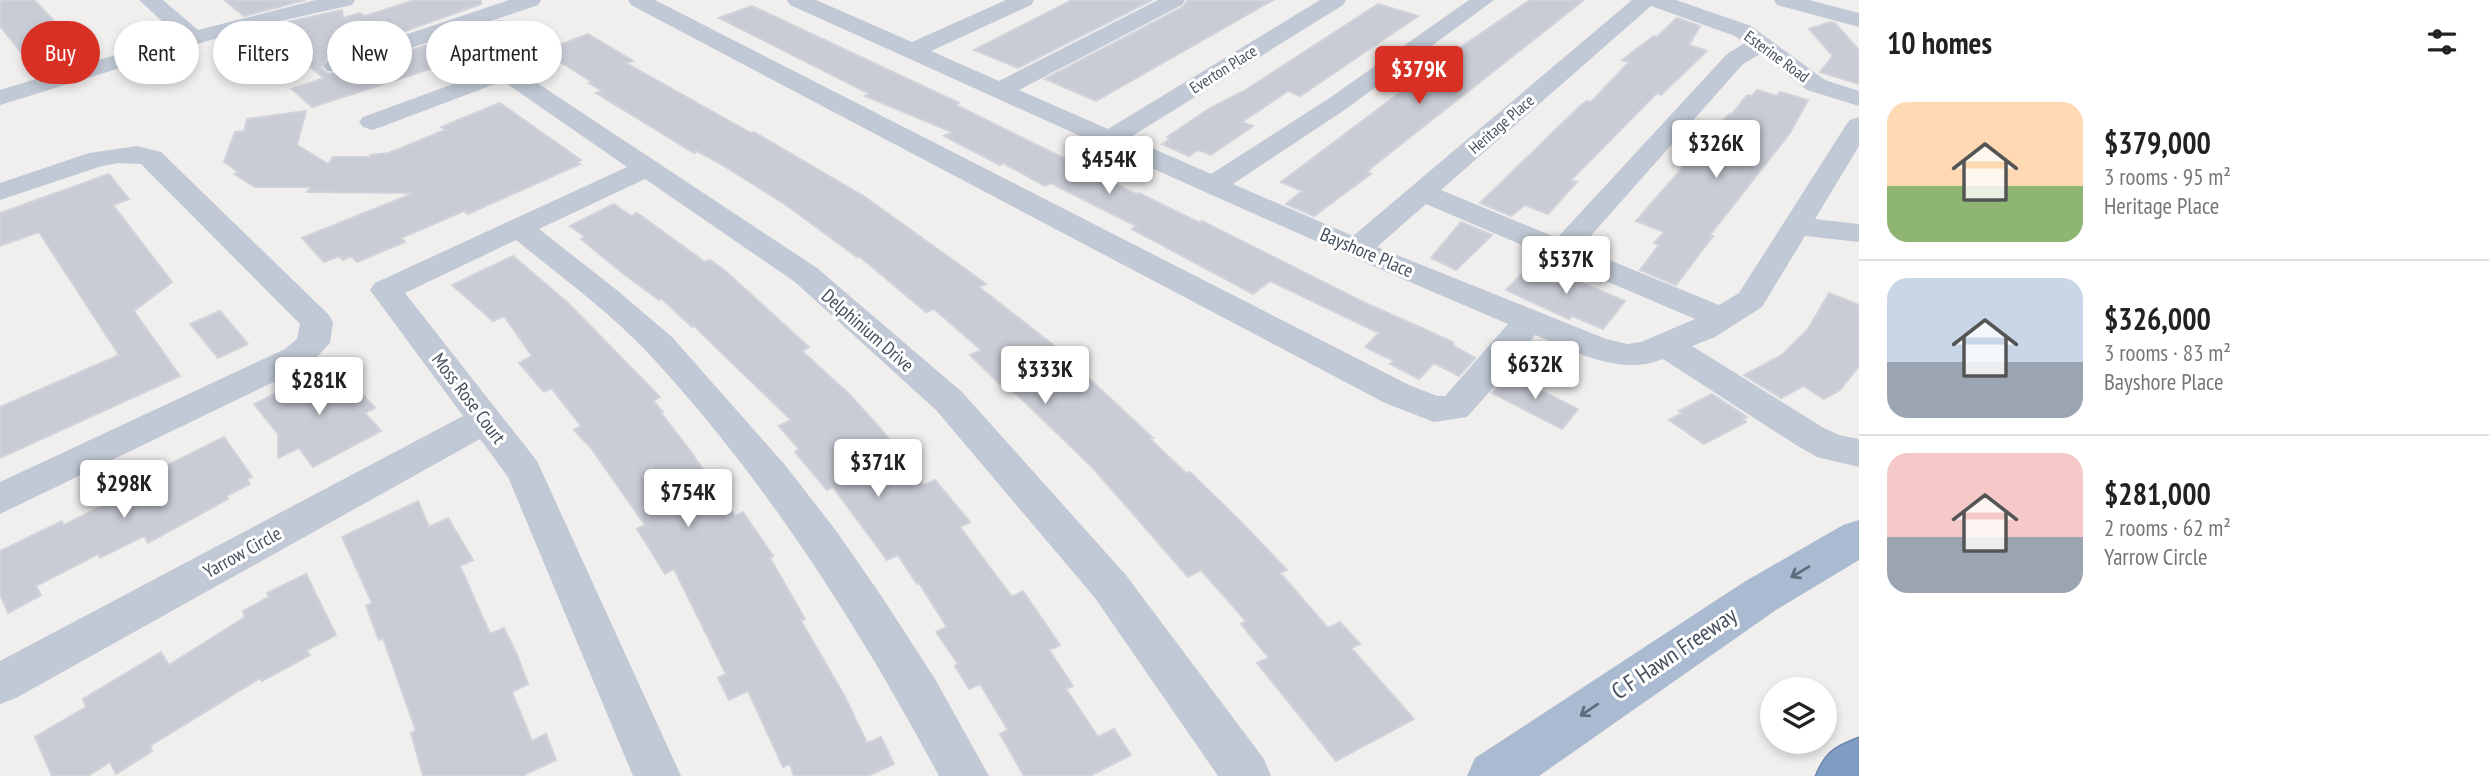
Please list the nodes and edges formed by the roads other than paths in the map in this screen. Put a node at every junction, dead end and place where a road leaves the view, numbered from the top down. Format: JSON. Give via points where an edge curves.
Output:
{"nodes":[{"id":1,"x":150,"y":0,"type":"edge"},
{"id":2,"x":344,"y":0,"type":"edge"},
{"id":3,"x":530,"y":0,"type":"edge"},
{"id":4,"x":639,"y":0,"type":"edge"},
{"id":5,"x":798,"y":0,"type":"edge"},
{"id":6,"x":1023,"y":0,"type":"edge"},
{"id":7,"x":1174,"y":0,"type":"edge"},
{"id":8,"x":1335,"y":0,"type":"edge"},
{"id":9,"x":1483,"y":0,"type":"edge"},
{"id":10,"x":1645,"y":0,"type":"edge"},
{"id":11,"x":1656,"y":0,"type":"edge"},
{"id":12,"x":1785,"y":0,"type":"edge"},
{"id":13,"x":1859,"y":20,"type":"edge"},
{"id":14,"x":174,"y":21,"type":"edge"},
{"id":15,"x":199,"y":38,"type":"edge"},
{"id":16,"x":412,"y":40,"type":"edge"},
{"id":17,"x":1761,"y":44,"type":"junction"},
{"id":18,"x":910,"y":52,"type":"junction"},
{"id":19,"x":114,"y":64,"type":"edge"},
{"id":20,"x":1000,"y":90,"type":"junction"},
{"id":21,"x":0,"y":99,"type":"edge"},
{"id":22,"x":1859,"y":99,"type":"edge"},
{"id":23,"x":372,"y":122,"type":"dead end"},
{"id":24,"x":1859,"y":125,"type":"edge"},
{"id":25,"x":1111,"y":138,"type":"junction"},
{"id":26,"x":647,"y":168,"type":"junction"},
{"id":27,"x":1214,"y":184,"type":"junction"},
{"id":28,"x":0,"y":192,"type":"edge"},
{"id":29,"x":1422,"y":192,"type":"junction"},
{"id":30,"x":1796,"y":226,"type":"junction"},
{"id":31,"x":519,"y":228,"type":"junction"},
{"id":32,"x":1859,"y":233,"type":"edge"},
{"id":33,"x":1356,"y":249,"type":"junction"},
{"id":34,"x":1561,"y":251,"type":"junction"},
{"id":35,"x":1721,"y":318,"type":"junction"},
{"id":36,"x":1529,"y":320,"type":"junction"},
{"id":37,"x":1666,"y":345,"type":"junction"},
{"id":38,"x":485,"y":419,"type":"junction"},
{"id":39,"x":1859,"y":453,"type":"edge"},
{"id":40,"x":0,"y":499,"type":"edge"},
{"id":41,"x":1859,"y":538,"type":"edge"},
{"id":42,"x":0,"y":684,"type":"edge"},
{"id":43,"x":1859,"y":763,"type":"edge"},
{"id":44,"x":657,"y":776,"type":"edge"},
{"id":45,"x":965,"y":776,"type":"edge"},
{"id":46,"x":1247,"y":776,"type":"edge"},
{"id":47,"x":1494,"y":776,"type":"edge"},
{"id":48,"x":1843,"y":776,"type":"edge"}],
"edges":[{"from":1,"to":14,"type":"street"},
{"from":2,"to":15,"type":"street"},
{"from":3,"to":16,"type":"street"},
{"from":4,"to":36,"type":"street","via":[[1385,388],[1434,409],[1454,408]]},
{"from":5,"to":18,"type":"street","name":"Bayshore Place","via":[[840,9]]},
{"from":6,"to":18,"type":"street"},
{"from":7,"to":20,"type":"street"},
{"from":8,"to":25,"type":"street","name":"Everton Place"},
{"from":9,"to":27,"type":"street"},
{"from":10,"to":29,"type":"street","name":"Heritage Place"},
{"from":11,"to":17,"type":"street","name":"Esterine Road","via":[[1743,31]]},
{"from":12,"to":13,"type":"street"},
{"from":17,"to":22,"type":"street","name":"Esterine Road","via":[[1816,85]]},
{"from":17,"to":34,"type":"street","via":[[1735,60]]},
{"from":18,"to":20,"type":"street","name":"Bayshore Place"},
{"from":19,"to":21,"type":"street"},
{"from":20,"to":25,"type":"street","name":"Bayshore Place"},
{"from":23,"to":26,"type":"street","name":"Delphinium Drive","via":[[505,72]]},
{"from":24,"to":30,"type":"street","name":"Bayshore Place"},
{"from":25,"to":27,"type":"street","name":"Bayshore Place"},
{"from":26,"to":31,"type":"street","name":"Moss Rose Court"},
{"from":26,"to":46,"type":"street","name":"Delphinium Drive","via":[[806,275],[949,401],[1110,586]]},
{"from":27,"to":33,"type":"street","name":"Bayshore Place"},
{"from":28,"to":40,"type":"street","via":[[107,156],[140,152],[317,322],[313,343],[297,357]]},
{"from":29,"to":33,"type":"street","name":"Heritage Place"},
{"from":29,"to":34,"type":"street"},
{"from":30,"to":32,"type":"street"},
{"from":30,"to":35,"type":"street","name":"Bayshore Place","via":[[1751,300]]},
{"from":31,"to":38,"type":"street","name":"Moss Rose Court","via":[[386,290]]},
{"from":31,"to":45,"type":"street","via":[[660,345],[772,475],[867,610]]},
{"from":33,"to":36,"type":"street","name":"Bayshore Place"},
{"from":34,"to":35,"type":"street"},
{"from":35,"to":37,"type":"street","name":"Bayshore Place"},
{"from":36,"to":37,"type":"street","name":"Bayshore Place","via":[[1627,355]]},
{"from":37,"to":39,"type":"street","via":[[1809,436],[1830,447]]},
{"from":38,"to":42,"type":"street","name":"Yarrow Circle"},
{"from":38,"to":44,"type":"street","name":"Moss Rose Court","via":[[524,471]]},
{"from":41,"to":47,"type":"main road","name":"C F Hawn Freeway","one_way":true,"via":[[1759,596]]},
{"from":43,"to":48,"type":"highway"}]}
